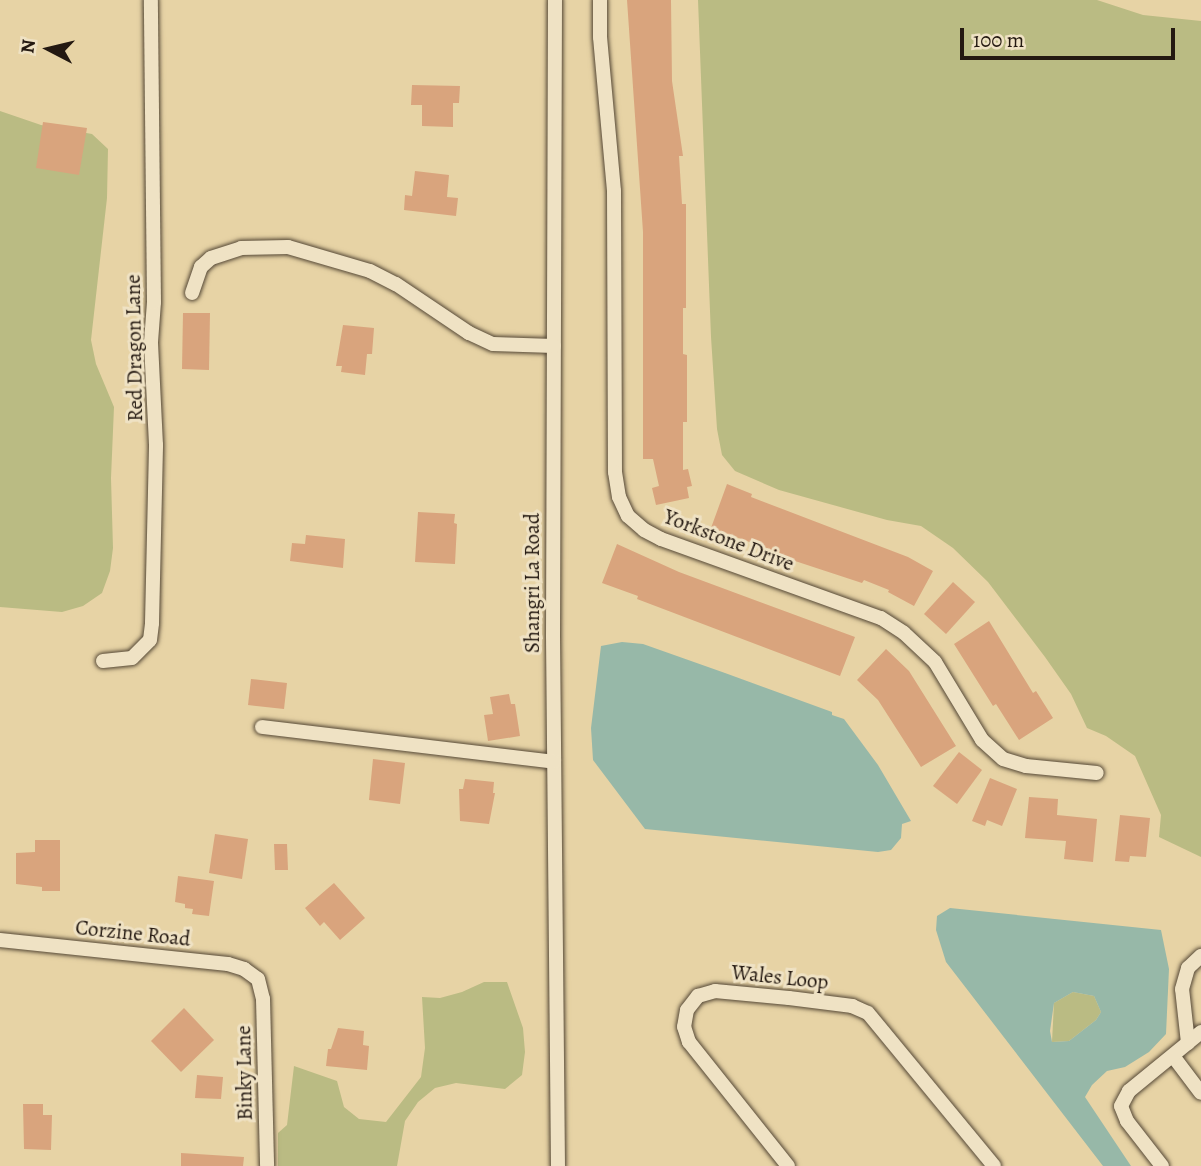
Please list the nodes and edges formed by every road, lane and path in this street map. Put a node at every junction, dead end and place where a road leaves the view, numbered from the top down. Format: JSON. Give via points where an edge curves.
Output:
{"nodes":[{"id":1,"x":151,"y":0,"type":"edge"},
{"id":2,"x":555,"y":0,"type":"edge"},
{"id":3,"x":600,"y":0,"type":"edge"},
{"id":4,"x":192,"y":293,"type":"dead end"},
{"id":5,"x":554,"y":346,"type":"junction"},
{"id":6,"x":103,"y":661,"type":"dead end"},
{"id":7,"x":262,"y":727,"type":"dead end"},
{"id":8,"x":554,"y":762,"type":"junction"},
{"id":9,"x":1097,"y":773,"type":"dead end"},
{"id":10,"x":0,"y":940,"type":"edge"},
{"id":11,"x":1201,"y":956,"type":"edge"},
{"id":12,"x":258,"y":979,"type":"joint"},
{"id":13,"x":1201,"y":1032,"type":"edge"},
{"id":14,"x":1188,"y":1043,"type":"junction"},
{"id":15,"x":1173,"y":1056,"type":"junction"},
{"id":16,"x":1201,"y":1093,"type":"edge"},
{"id":17,"x":267,"y":1166,"type":"edge"},
{"id":18,"x":558,"y":1166,"type":"edge"},
{"id":19,"x":788,"y":1166,"type":"edge"},
{"id":20,"x":994,"y":1166,"type":"edge"},
{"id":21,"x":1162,"y":1166,"type":"edge"}],
"edges":[{"from":1,"to":6,"type":"street","name":"Red Dragon Lane","via":[[151,342],[156,445],[152,622],[150,640],[132,658]]},
{"from":2,"to":5,"type":"street","name":"Shangri La Road"},
{"from":3,"to":9,"type":"street","name":"Yorkstone Drive","via":[[614,191],[615,472],[628,516],[661,539],[881,618],[935,662],[982,740],[1003,758],[1026,766]]},
{"from":4,"to":5,"type":"street","via":[[201,267],[211,258],[241,247],[288,247],[370,271],[493,344]]},
{"from":5,"to":8,"type":"street","name":"Shangri La Road"},
{"from":7,"to":8,"type":"street"},
{"from":8,"to":18,"type":"street","name":"Shangri La Road"},
{"from":10,"to":12,"type":"street","name":"Corzine Road","via":[[228,964]]},
{"from":11,"to":14,"type":"street","via":[[1188,968],[1182,989]]},
{"from":12,"to":17,"type":"street","name":"Binky Lane","via":[[263,999]]},
{"from":13,"to":14,"type":"street"},
{"from":14,"to":15,"type":"street"},
{"from":15,"to":16,"type":"street"},
{"from":15,"to":21,"type":"street","via":[[1129,1091],[1122,1106],[1127,1121]]},
{"from":19,"to":20,"type":"street","name":"Wales Loop","via":[[689,1042],[684,1027],[687,1010],[698,996],[715,991],[777,997],[852,1006],[868,1013]]}]}
